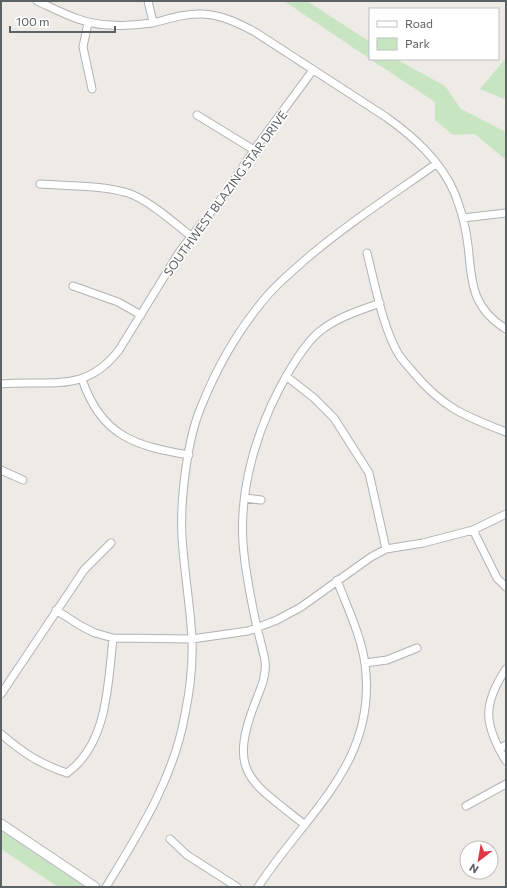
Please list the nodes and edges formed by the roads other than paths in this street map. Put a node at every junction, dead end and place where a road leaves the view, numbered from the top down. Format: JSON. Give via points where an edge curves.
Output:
{"nodes":[{"id":1,"x":37,"y":1,"type":"edge"},
{"id":2,"x":148,"y":1,"type":"edge"},
{"id":3,"x":153,"y":22,"type":"junction"},
{"id":4,"x":88,"y":23,"type":"junction"},
{"id":5,"x":313,"y":70,"type":"junction"},
{"id":6,"x":92,"y":89,"type":"dead end"},
{"id":7,"x":197,"y":115,"type":"dead end"},
{"id":8,"x":254,"y":150,"type":"junction"},
{"id":9,"x":436,"y":164,"type":"junction"},
{"id":10,"x":40,"y":184,"type":"dead end"},
{"id":11,"x":506,"y":213,"type":"edge"},
{"id":12,"x":463,"y":218,"type":"junction"},
{"id":13,"x":191,"y":236,"type":"junction"},
{"id":14,"x":366,"y":254,"type":"dead end"},
{"id":15,"x":73,"y":286,"type":"dead end"},
{"id":16,"x":380,"y":303,"type":"junction"},
{"id":17,"x":141,"y":315,"type":"junction"},
{"id":18,"x":506,"y":329,"type":"edge"},
{"id":19,"x":286,"y":376,"type":"junction"},
{"id":20,"x":82,"y":379,"type":"junction"},
{"id":21,"x":1,"y":382,"type":"edge"},
{"id":22,"x":506,"y":432,"type":"edge"},
{"id":23,"x":189,"y":455,"type":"junction"},
{"id":24,"x":1,"y":470,"type":"edge"},
{"id":25,"x":23,"y":480,"type":"dead end"},
{"id":26,"x":245,"y":498,"type":"junction"},
{"id":27,"x":261,"y":500,"type":"dead end"},
{"id":28,"x":506,"y":514,"type":"edge"},
{"id":29,"x":473,"y":530,"type":"junction"},
{"id":30,"x":111,"y":543,"type":"dead end"},
{"id":31,"x":386,"y":550,"type":"junction"},
{"id":32,"x":337,"y":580,"type":"junction"},
{"id":33,"x":506,"y":587,"type":"edge"},
{"id":34,"x":56,"y":610,"type":"junction"},
{"id":35,"x":257,"y":628,"type":"junction"},
{"id":36,"x":114,"y":638,"type":"junction"},
{"id":37,"x":192,"y":639,"type":"junction"},
{"id":38,"x":417,"y":648,"type":"dead end"},
{"id":39,"x":365,"y":663,"type":"junction"},
{"id":40,"x":506,"y":669,"type":"edge"},
{"id":41,"x":1,"y":694,"type":"edge"},
{"id":42,"x":1,"y":734,"type":"edge"},
{"id":43,"x":506,"y":745,"type":"edge"},
{"id":44,"x":499,"y":749,"type":"junction"},
{"id":45,"x":506,"y":761,"type":"edge"},
{"id":46,"x":506,"y":784,"type":"edge"},
{"id":47,"x":466,"y":806,"type":"dead end"},
{"id":48,"x":1,"y":824,"type":"edge"},
{"id":49,"x":305,"y":825,"type":"junction"},
{"id":50,"x":170,"y":839,"type":"dead end"},
{"id":51,"x":95,"y":887,"type":"edge"},
{"id":52,"x":106,"y":887,"type":"edge"},
{"id":53,"x":237,"y":887,"type":"edge"},
{"id":54,"x":258,"y":887,"type":"edge"}],
"edges":[{"from":1,"to":4,"type":"street"},
{"from":2,"to":3,"type":"street"},
{"from":3,"to":4,"type":"street","via":[[129,26]]},
{"from":3,"to":5,"type":"street","via":[[186,14],[222,17],[238,22]]},
{"from":4,"to":6,"type":"street","via":[[83,47]]},
{"from":5,"to":8,"type":"street","name":"SOUTHWEST BLAZING STAR DRIVE"},
{"from":5,"to":9,"type":"street","via":[[405,130]]},
{"from":7,"to":8,"type":"street"},
{"from":8,"to":13,"type":"street","name":"SOUTHWEST BLAZING STAR DRIVE","via":[[225,194]]},
{"from":9,"to":12,"type":"street","via":[[454,193]]},
{"from":9,"to":23,"type":"street","via":[[334,235],[287,276],[259,305],[236,337],[200,408]]},
{"from":10,"to":13,"type":"street","via":[[130,193]]},
{"from":11,"to":12,"type":"street"},
{"from":12,"to":18,"type":"street","via":[[472,286],[483,308],[496,323]]},
{"from":13,"to":17,"type":"street","name":"SOUTHWEST BLAZING STAR DRIVE"},
{"from":14,"to":16,"type":"street"},
{"from":15,"to":17,"type":"street","via":[[118,302]]},
{"from":16,"to":19,"type":"street","via":[[345,316],[319,332],[302,351]]},
{"from":16,"to":22,"type":"street","via":[[388,332],[399,356],[420,380],[443,403],[469,418]]},
{"from":17,"to":20,"type":"street","name":"SOUTHWEST BLAZING STAR DRIVE","via":[[110,362],[98,372]]},
{"from":19,"to":26,"type":"street","via":[[260,432],[249,471]]},
{"from":19,"to":31,"type":"street","via":[[334,418],[369,473]]},
{"from":20,"to":21,"type":"street","name":"SOUTHWEST BLAZING STAR DRIVE","via":[[68,382]]},
{"from":20,"to":23,"type":"street","via":[[98,414],[119,434],[138,444]]},
{"from":23,"to":37,"type":"street","via":[[182,535]]},
{"from":24,"to":25,"type":"street"},
{"from":26,"to":27,"type":"street"},
{"from":26,"to":35,"type":"street","via":[[242,514],[243,544]]},
{"from":28,"to":29,"type":"street"},
{"from":29,"to":31,"type":"street"},
{"from":29,"to":33,"type":"street","via":[[497,578]]},
{"from":30,"to":34,"type":"street","via":[[84,570]]},
{"from":31,"to":32,"type":"street","via":[[370,557]]},
{"from":32,"to":35,"type":"street","via":[[301,607]]},
{"from":32,"to":39,"type":"street","via":[[360,641]]},
{"from":34,"to":36,"type":"street","via":[[95,633]]},
{"from":34,"to":41,"type":"street"},
{"from":35,"to":37,"type":"street"},
{"from":35,"to":49,"type":"street","via":[[265,670],[243,738],[244,766],[248,775],[263,792]]},
{"from":36,"to":37,"type":"street"},
{"from":36,"to":42,"type":"street","via":[[102,717],[94,738],[77,766],[68,773],[43,765]]},
{"from":37,"to":52,"type":"street","via":[[191,673],[185,715],[174,762],[146,822]]},
{"from":38,"to":39,"type":"street","via":[[387,660]]},
{"from":39,"to":49,"type":"street","via":[[366,708],[353,754],[346,769]]},
{"from":40,"to":44,"type":"street","via":[[491,695],[488,709],[490,729]]},
{"from":43,"to":44,"type":"street"},
{"from":44,"to":45,"type":"street"},
{"from":46,"to":47,"type":"street"},
{"from":48,"to":51,"type":"street"},
{"from":49,"to":54,"type":"street","via":[[271,866]]},
{"from":50,"to":53,"type":"street","via":[[187,855]]}]}
